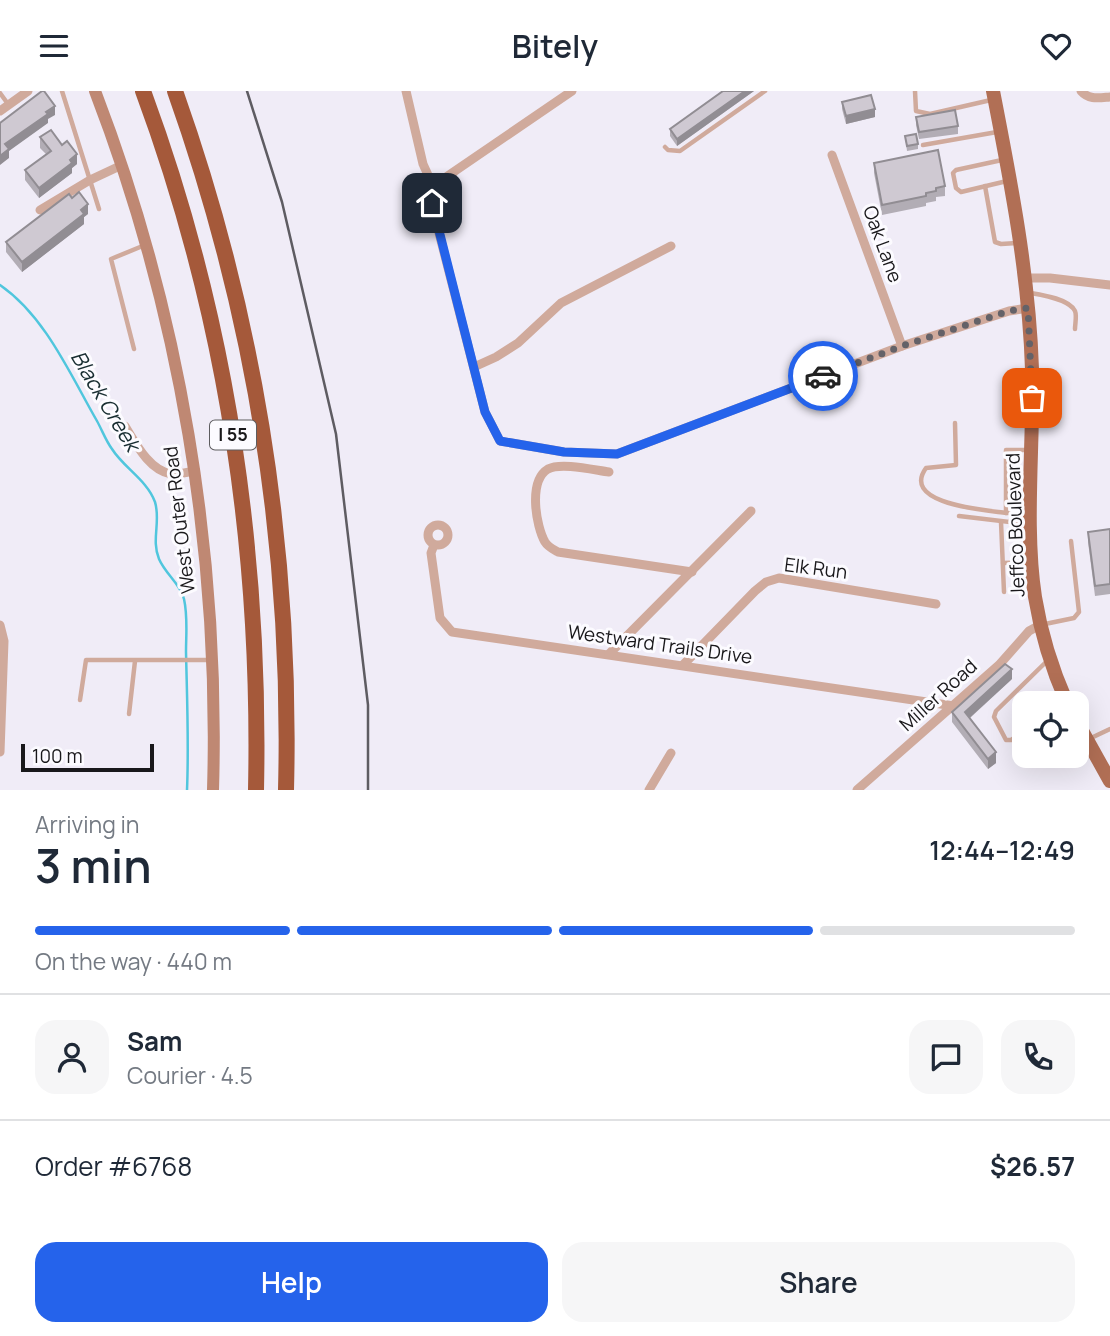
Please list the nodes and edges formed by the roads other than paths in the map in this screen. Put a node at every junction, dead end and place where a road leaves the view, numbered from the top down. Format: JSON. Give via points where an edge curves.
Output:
{"nodes":[{"id":1,"x":27,"y":91,"type":"edge"},
{"id":2,"x":62,"y":91,"type":"edge"},
{"id":3,"x":95,"y":91,"type":"edge"},
{"id":4,"x":143,"y":91,"type":"edge"},
{"id":5,"x":175,"y":91,"type":"edge"},
{"id":6,"x":406,"y":91,"type":"edge"},
{"id":7,"x":572,"y":91,"type":"edge"},
{"id":8,"x":765,"y":91,"type":"edge"},
{"id":9,"x":915,"y":91,"type":"edge"},
{"id":10,"x":1080,"y":91,"type":"edge"},
{"id":11,"x":0,"y":93,"type":"edge"},
{"id":12,"x":994,"y":95,"type":"edge"},
{"id":13,"x":1110,"y":97,"type":"edge"},
{"id":14,"x":4,"y":108,"type":"edge"},
{"id":15,"x":1001,"y":131,"type":"junction"},
{"id":16,"x":923,"y":145,"type":"dead end"},
{"id":17,"x":665,"y":147,"type":"dead end"},
{"id":18,"x":832,"y":155,"type":"dead end"},
{"id":19,"x":1006,"y":159,"type":"junction"},
{"id":20,"x":122,"y":165,"type":"junction"},
{"id":21,"x":90,"y":180,"type":"junction"},
{"id":22,"x":1010,"y":180,"type":"junction"},
{"id":23,"x":433,"y":186,"type":"junction"},
{"id":24,"x":985,"y":186,"type":"junction"},
{"id":25,"x":99,"y":209,"type":"dead end"},
{"id":26,"x":40,"y":210,"type":"dead end"},
{"id":27,"x":1021,"y":243,"type":"junction"},
{"id":28,"x":146,"y":244,"type":"junction"},
{"id":29,"x":671,"y":246,"type":"dead end"},
{"id":30,"x":1110,"y":285,"type":"edge"},
{"id":31,"x":1027,"y":293,"type":"junction"},
{"id":32,"x":1075,"y":329,"type":"dead end"},
{"id":33,"x":902,"y":346,"type":"junction"},
{"id":34,"x":134,"y":349,"type":"dead end"},
{"id":35,"x":474,"y":367,"type":"junction"},
{"id":36,"x":955,"y":423,"type":"dead end"},
{"id":37,"x":125,"y":426,"type":"dead end"},
{"id":38,"x":1032,"y":450,"type":"junction"},
{"id":39,"x":194,"y":471,"type":"junction"},
{"id":40,"x":609,"y":472,"type":"dead end"},
{"id":41,"x":751,"y":510,"type":"dead end"},
{"id":42,"x":1006,"y":513,"type":"junction"},
{"id":43,"x":960,"y":516,"type":"dead end"},
{"id":44,"x":1031,"y":519,"type":"junction"},
{"id":45,"x":1001,"y":522,"type":"junction"},
{"id":46,"x":1071,"y":541,"type":"dead end"},
{"id":47,"x":434,"y":545,"type":"dead end"},
{"id":48,"x":1032,"y":561,"type":"junction"},
{"id":49,"x":1003,"y":562,"type":"junction"},
{"id":50,"x":692,"y":572,"type":"junction"},
{"id":51,"x":1004,"y":592,"type":"dead end"},
{"id":52,"x":936,"y":604,"type":"dead end"},
{"id":53,"x":0,"y":625,"type":"edge"},
{"id":54,"x":1040,"y":625,"type":"junction"},
{"id":55,"x":609,"y":654,"type":"junction"},
{"id":56,"x":1050,"y":659,"type":"junction"},
{"id":57,"x":212,"y":660,"type":"junction"},
{"id":58,"x":135,"y":661,"type":"junction"},
{"id":59,"x":683,"y":665,"type":"junction"},
{"id":60,"x":1017,"y":691,"type":"edge"},
{"id":61,"x":1063,"y":691,"type":"edge"},
{"id":62,"x":1012,"y":696,"type":"edge"},
{"id":63,"x":80,"y":700,"type":"dead end"},
{"id":64,"x":954,"y":706,"type":"junction"},
{"id":65,"x":130,"y":714,"type":"dead end"},
{"id":66,"x":1110,"y":729,"type":"edge"},
{"id":67,"x":1012,"y":739,"type":"edge"},
{"id":68,"x":1089,"y":739,"type":"edge"},
{"id":69,"x":1089,"y":744,"type":"edge"},
{"id":70,"x":0,"y":752,"type":"edge"},
{"id":71,"x":671,"y":753,"type":"dead end"},
{"id":72,"x":1110,"y":781,"type":"edge"},
{"id":73,"x":213,"y":790,"type":"edge"},
{"id":74,"x":256,"y":790,"type":"edge"},
{"id":75,"x":286,"y":790,"type":"edge"},
{"id":76,"x":649,"y":790,"type":"edge"},
{"id":77,"x":857,"y":790,"type":"edge"}],
"edges":[{"from":1,"to":14,"type":"street"},
{"from":2,"to":21,"type":"lane"},
{"from":3,"to":20,"type":"street","name":"West Outer Road"},
{"from":4,"to":74,"type":"highway","number":"I 55","via":[[196,260],[236,454],[252,596]]},
{"from":5,"to":75,"type":"highway","number":"I 55","via":[[226,256],[266,447],[285,643]]},
{"from":6,"to":23,"type":"street","via":[[423,164]]},
{"from":7,"to":23,"type":"street"},
{"from":8,"to":17,"type":"lane","via":[[680,151]]},
{"from":9,"to":12,"type":"lane","via":[[916,111],[922,114]]},
{"from":10,"to":13,"type":"street","via":[[1086,97]]},
{"from":11,"to":14,"type":"lane"},
{"from":12,"to":15,"type":"main road","name":"Jeffco Boulevard"},
{"from":15,"to":16,"type":"lane"},
{"from":15,"to":19,"type":"main road","name":"Jeffco Boulevard"},
{"from":18,"to":33,"type":"street","name":"Oak Lane"},
{"from":19,"to":22,"type":"main road","name":"Jeffco Boulevard"},
{"from":19,"to":24,"type":"lane","via":[[953,173],[961,192]]},
{"from":20,"to":21,"type":"street"},
{"from":20,"to":28,"type":"street","name":"West Outer Road"},
{"from":21,"to":25,"type":"lane"},
{"from":21,"to":26,"type":"street"},
{"from":22,"to":24,"type":"lane"},
{"from":22,"to":27,"type":"main road","name":"Jeffco Boulevard"},
{"from":23,"to":35,"type":"street","via":[[432,203]]},
{"from":24,"to":27,"type":"lane","via":[[995,242]]},
{"from":27,"to":31,"type":"main road","name":"Jeffco Boulevard"},
{"from":28,"to":34,"type":"lane","via":[[111,259]]},
{"from":28,"to":39,"type":"street","name":"West Outer Road","via":[[178,374]]},
{"from":29,"to":35,"type":"street","via":[[561,303],[518,343]]},
{"from":30,"to":31,"type":"street","via":[[1050,278]]},
{"from":31,"to":32,"type":"lane","via":[[1045,295],[1073,308]]},
{"from":31,"to":33,"type":"street","via":[[1009,311]]},
{"from":31,"to":38,"type":"main road","name":"Jeffco Boulevard"},
{"from":33,"to":35,"type":"street","via":[[617,454],[564,452],[500,441],[485,412]]},
{"from":36,"to":42,"type":"lane","via":[[956,465],[926,468],[920,479],[923,489],[932,499]]},
{"from":37,"to":39,"type":"street","via":[[155,467],[172,474]]},
{"from":38,"to":42,"type":"lane","via":[[1006,450]]},
{"from":38,"to":44,"type":"main road","name":"Jeffco Boulevard"},
{"from":39,"to":57,"type":"street","name":"West Outer Road"},
{"from":40,"to":50,"type":"street","via":[[562,466],[548,469],[540,478],[537,522],[546,546],[558,552]]},
{"from":41,"to":50,"type":"street"},
{"from":42,"to":44,"type":"lane"},
{"from":43,"to":45,"type":"lane"},
{"from":44,"to":45,"type":"lane"},
{"from":44,"to":48,"type":"main road","name":"Jeffco Boulevard"},
{"from":45,"to":49,"type":"lane"},
{"from":46,"to":54,"type":"lane","via":[[1079,612],[1074,618]]},
{"from":47,"to":55,"type":"street","name":"Westward Trails Drive","via":[[431,553],[440,618],[452,632]]},
{"from":48,"to":49,"type":"lane"},
{"from":48,"to":54,"type":"main road","name":"Jeffco Boulevard"},
{"from":49,"to":51,"type":"lane"},
{"from":50,"to":55,"type":"street"},
{"from":52,"to":59,"type":"street","name":"Elk Run","via":[[779,578],[755,591]]},
{"from":53,"to":70,"type":"street","via":[[4,641]]},
{"from":54,"to":56,"type":"main road","name":"Jeffco Boulevard"},
{"from":54,"to":64,"type":"street","name":"Miller Road"},
{"from":55,"to":59,"type":"street","name":"Westward Trails Drive"},
{"from":56,"to":60,"type":"lane"},
{"from":56,"to":61,"type":"main road","name":"Jeffco Boulevard"},
{"from":57,"to":58,"type":"lane"},
{"from":57,"to":73,"type":"street","name":"West Outer Road"},
{"from":58,"to":63,"type":"lane","via":[[86,660]]},
{"from":58,"to":65,"type":"lane"},
{"from":59,"to":64,"type":"street","name":"Westward Trails Drive"},
{"from":62,"to":67,"type":"lane","via":[[995,717],[1006,740]]},
{"from":64,"to":77,"type":"street","name":"Miller Road"},
{"from":66,"to":68,"type":"lane"},
{"from":69,"to":72,"type":"main road"},
{"from":71,"to":76,"type":"street"}]}
